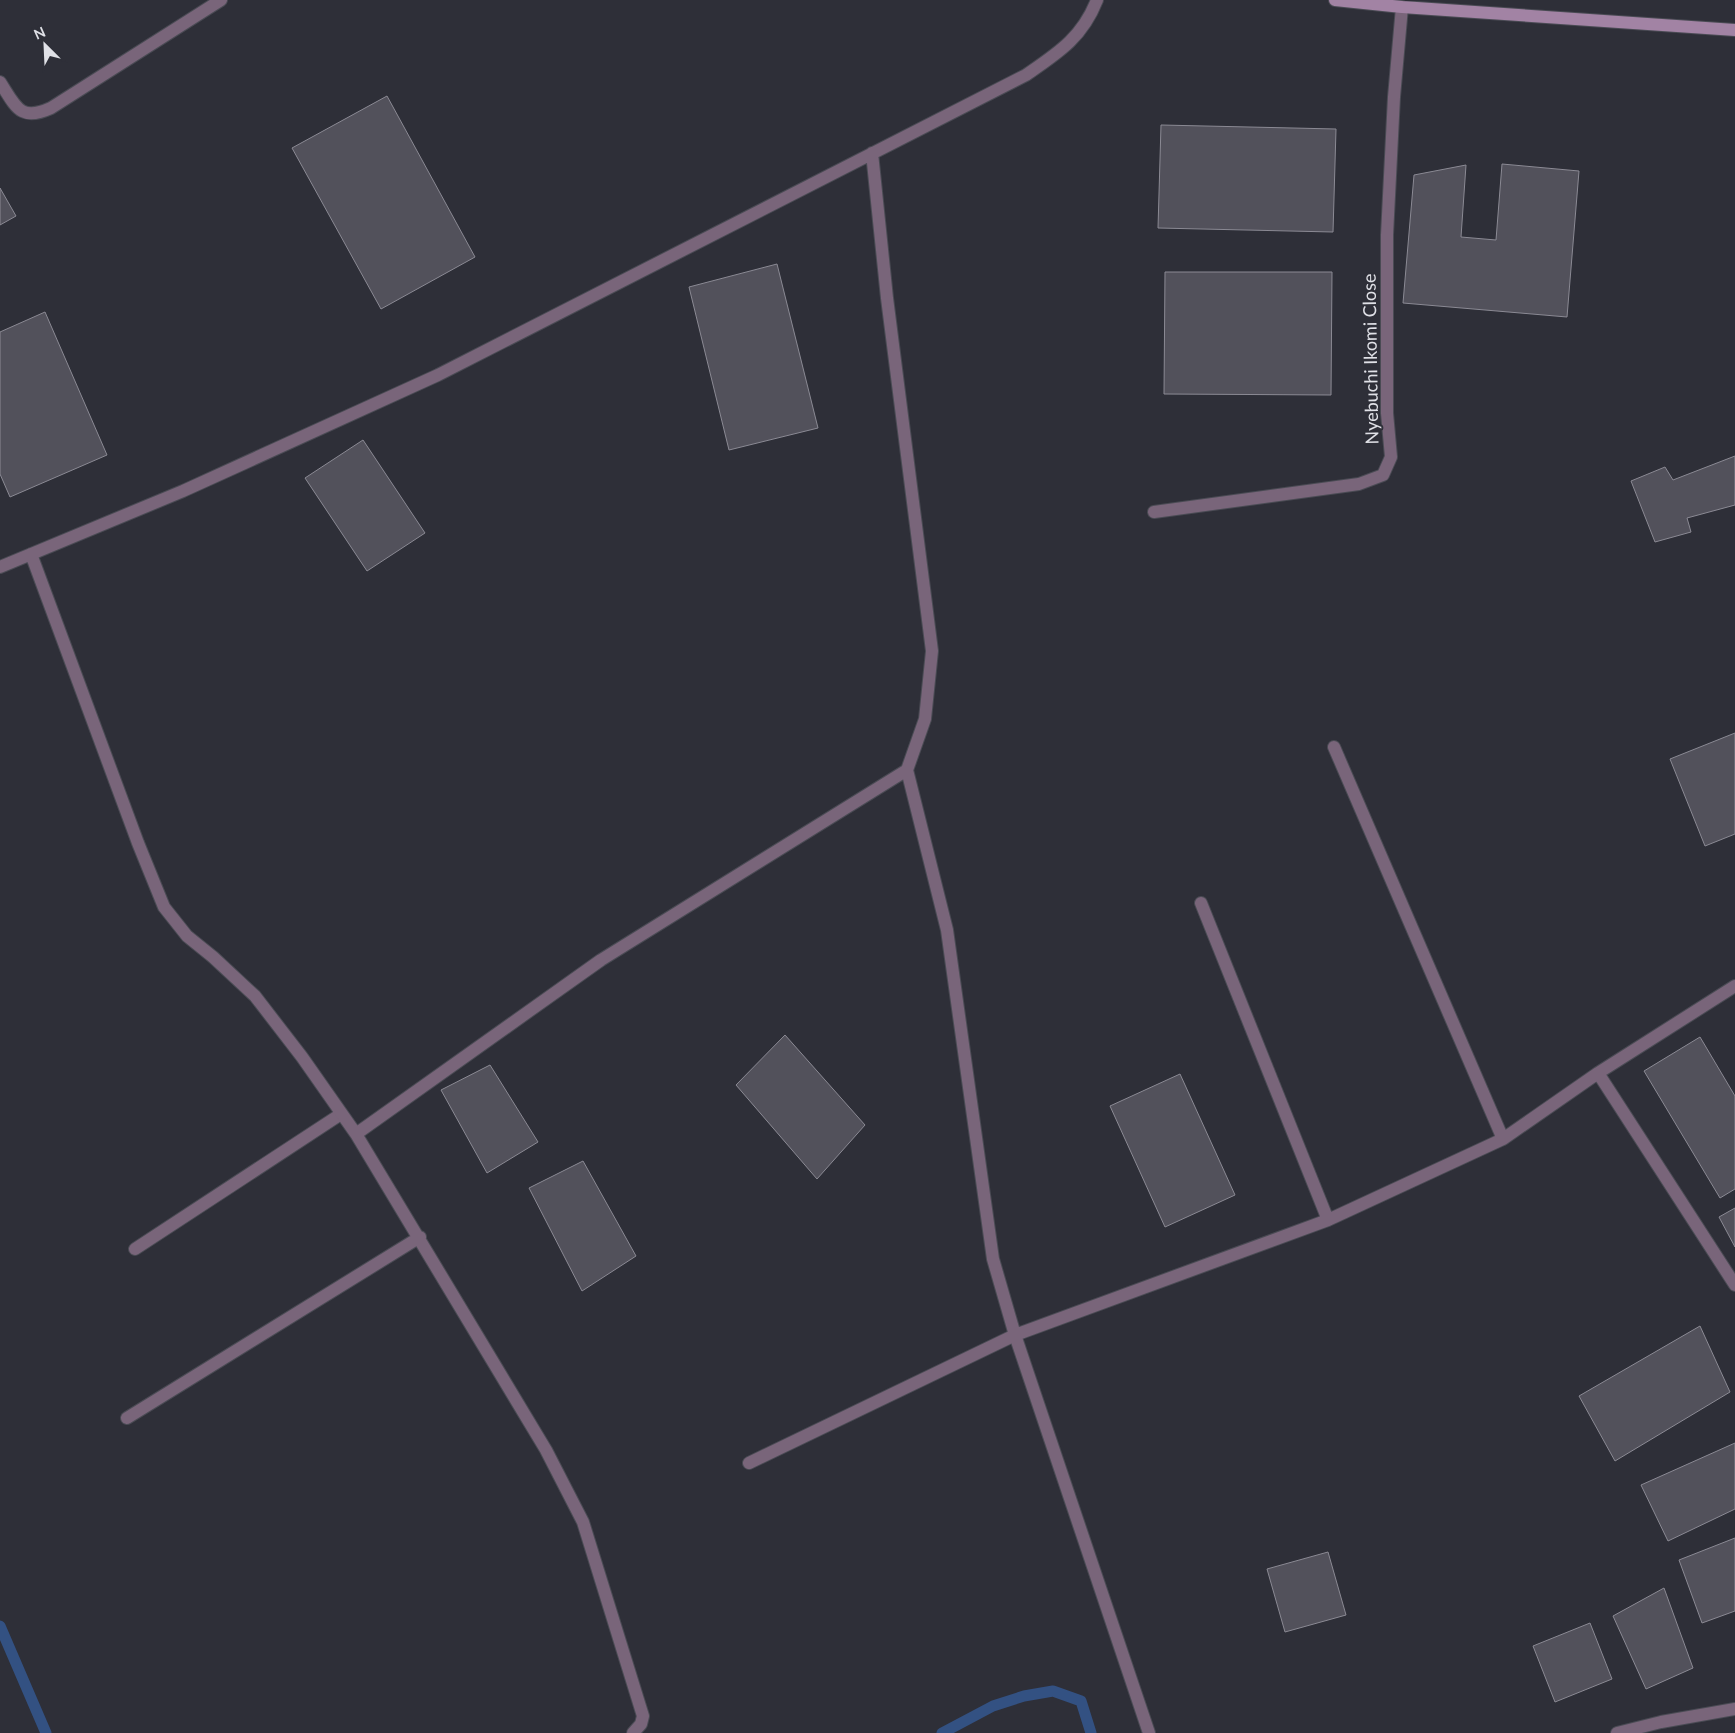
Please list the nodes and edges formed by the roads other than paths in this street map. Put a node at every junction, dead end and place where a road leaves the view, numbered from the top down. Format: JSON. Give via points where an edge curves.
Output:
{"nodes":[{"id":1,"x":221,"y":0,"type":"edge"},
{"id":2,"x":1097,"y":0,"type":"edge"},
{"id":3,"x":1335,"y":0,"type":"edge"},
{"id":4,"x":1402,"y":7,"type":"junction"},
{"id":5,"x":1735,"y":30,"type":"edge"},
{"id":6,"x":0,"y":82,"type":"edge"},
{"id":7,"x":872,"y":153,"type":"junction"},
{"id":8,"x":1154,"y":512,"type":"dead end"},
{"id":9,"x":31,"y":554,"type":"junction"},
{"id":10,"x":0,"y":567,"type":"edge"},
{"id":11,"x":1334,"y":747,"type":"dead end"},
{"id":12,"x":907,"y":770,"type":"junction"},
{"id":13,"x":1201,"y":903,"type":"dead end"},
{"id":14,"x":1735,"y":986,"type":"edge"},
{"id":15,"x":1598,"y":1073,"type":"junction"},
{"id":16,"x":342,"y":1114,"type":"junction"},
{"id":17,"x":356,"y":1134,"type":"junction"},
{"id":18,"x":1503,"y":1140,"type":"junction"},
{"id":19,"x":1328,"y":1220,"type":"junction"},
{"id":20,"x":420,"y":1238,"type":"junction"},
{"id":21,"x":135,"y":1249,"type":"dead end"},
{"id":22,"x":1735,"y":1285,"type":"edge"},
{"id":23,"x":1015,"y":1336,"type":"junction"},
{"id":24,"x":127,"y":1418,"type":"dead end"},
{"id":25,"x":749,"y":1463,"type":"dead end"},
{"id":26,"x":1735,"y":1708,"type":"edge"},
{"id":27,"x":1664,"y":1727,"type":"edge"},
{"id":28,"x":633,"y":1733,"type":"edge"},
{"id":29,"x":1149,"y":1733,"type":"edge"},
{"id":30,"x":1618,"y":1733,"type":"edge"}],
"edges":[{"from":1,"to":6,"type":"street","via":[[35,115],[23,112],[13,103]]},
{"from":2,"to":7,"type":"street","via":[[1090,18],[1069,45],[1026,75]]},
{"from":3,"to":4,"type":"main road"},
{"from":4,"to":5,"type":"main road"},
{"from":4,"to":8,"type":"street","name":"Nyebuchi Ikomi Close","via":[[1387,235],[1387,413],[1392,457],[1383,475],[1359,484]]},
{"from":7,"to":9,"type":"street","via":[[438,375],[184,491]]},
{"from":7,"to":12,"type":"street","via":[[932,651],[925,719]]},
{"from":9,"to":10,"type":"street"},
{"from":9,"to":16,"type":"street","via":[[164,907],[187,936],[254,996]]},
{"from":11,"to":18,"type":"street"},
{"from":12,"to":17,"type":"street","via":[[601,960]]},
{"from":12,"to":23,"type":"street","via":[[947,930],[992,1259]]},
{"from":13,"to":19,"type":"street"},
{"from":14,"to":15,"type":"street"},
{"from":15,"to":18,"type":"street"},
{"from":15,"to":22,"type":"street"},
{"from":16,"to":17,"type":"street"},
{"from":16,"to":21,"type":"street"},
{"from":17,"to":20,"type":"street"},
{"from":18,"to":19,"type":"street"},
{"from":19,"to":23,"type":"street"},
{"from":20,"to":24,"type":"street"},
{"from":20,"to":28,"type":"street","via":[[546,1450],[583,1522],[643,1716]]},
{"from":23,"to":25,"type":"street"},
{"from":23,"to":29,"type":"street"},
{"from":26,"to":27,"type":"street"},
{"from":27,"to":30,"type":"street"}]}
